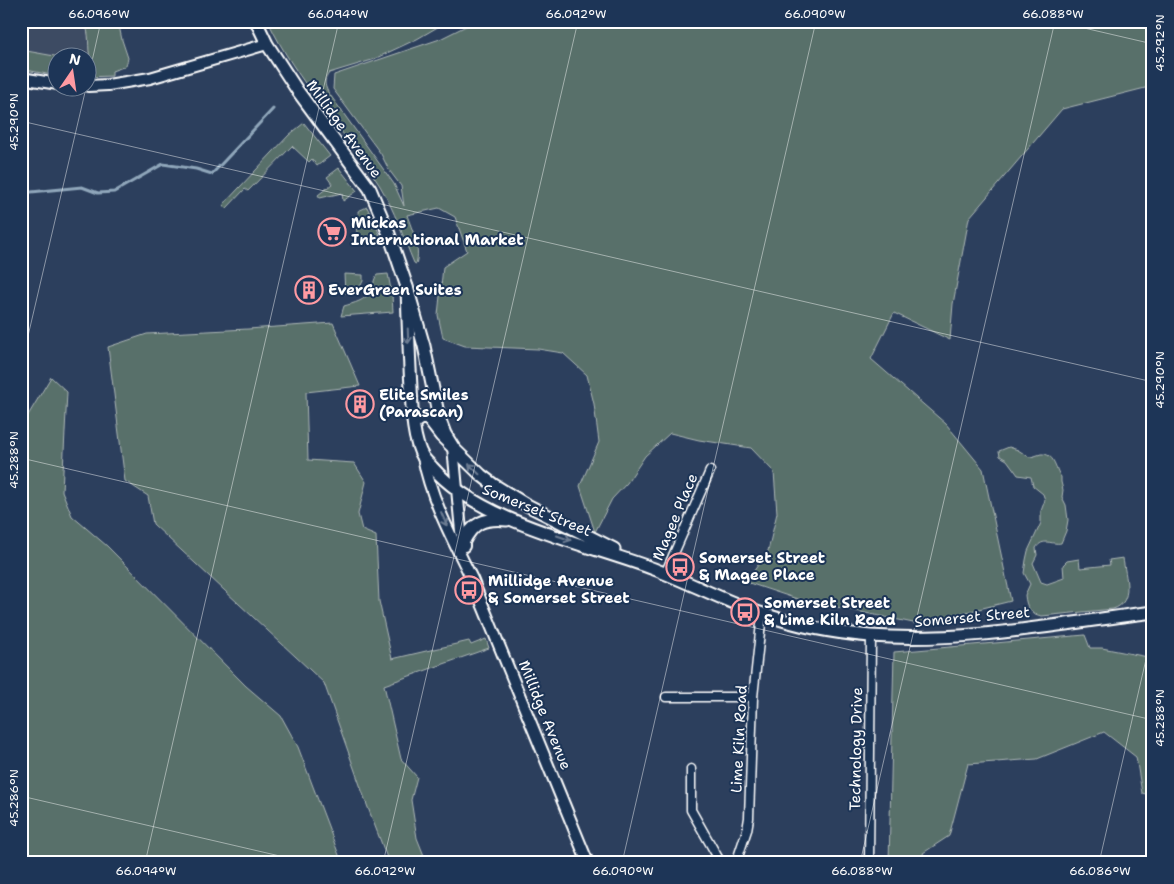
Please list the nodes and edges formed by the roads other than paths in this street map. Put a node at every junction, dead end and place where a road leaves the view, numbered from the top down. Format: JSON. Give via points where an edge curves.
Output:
{"nodes":[{"id":1,"x":256,"y":21,"type":"edge"},
{"id":2,"x":267,"y":44,"type":"junction"},
{"id":3,"x":21,"y":78,"type":"edge"},
{"id":4,"x":48,"y":82,"type":"edge"},
{"id":5,"x":98,"y":86,"type":"edge"},
{"id":6,"x":407,"y":288,"type":"junction"},
{"id":7,"x":414,"y":423,"type":"junction"},
{"id":8,"x":453,"y":447,"type":"junction"},
{"id":9,"x":422,"y":457,"type":"junction"},
{"id":10,"x":710,"y":472,"type":"dead end"},
{"id":11,"x":458,"y":491,"type":"junction"},
{"id":12,"x":518,"y":522,"type":"junction"},
{"id":13,"x":463,"y":543,"type":"junction"},
{"id":14,"x":653,"y":569,"type":"junction"},
{"id":15,"x":665,"y":574,"type":"junction"},
{"id":16,"x":472,"y":579,"type":"junction"},
{"id":17,"x":1153,"y":612,"type":"edge"},
{"id":18,"x":762,"y":614,"type":"junction"},
{"id":19,"x":871,"y":636,"type":"junction"},
{"id":20,"x":666,"y":697,"type":"dead end"},
{"id":21,"x":753,"y":697,"type":"junction"},
{"id":22,"x":691,"y":769,"type":"dead end"},
{"id":23,"x":588,"y":863,"type":"edge"},
{"id":24,"x":721,"y":863,"type":"edge"},
{"id":25,"x":736,"y":863,"type":"edge"},
{"id":26,"x":868,"y":863,"type":"edge"}],
"edges":[{"from":1,"to":2,"type":"main road","name":"Millidge Avenue"},
{"from":2,"to":5,"type":"street","via":[[150,78]]},
{"from":2,"to":6,"type":"main road","name":"Millidge Avenue","via":[[370,189]]},
{"from":3,"to":4,"type":"street"},
{"from":6,"to":7,"type":"main road","name":"Millidge Avenue","one_way":true},
{"from":6,"to":8,"type":"main road","name":"Millidge Avenue","via":[[424,346],[439,418]]},
{"from":7,"to":8,"type":"main road","name":"Somerset Street","via":[[421,418],[428,419]]},
{"from":7,"to":9,"type":"main road","name":"Millidge Avenue"},
{"from":8,"to":11,"type":"street","name":"Millidge Avenue"},
{"from":14,"to":8,"type":"main road","name":"Somerset Street","one_way":true,"via":[[509,495],[480,475]]},
{"from":9,"to":11,"type":"main road","name":"Somerset Street"},
{"from":9,"to":16,"type":"street","name":"Millidge Avenue","one_way":true,"via":[[433,494]]},
{"from":10,"to":15,"type":"street","name":"Magee Place"},
{"from":11,"to":12,"type":"main road","name":"Somerset Street"},
{"from":11,"to":13,"type":"street","name":"Millidge Avenue"},
{"from":12,"to":13,"type":"main road","via":[[486,520],[469,530]]},
{"from":12,"to":14,"type":"main road","name":"Somerset Street","one_way":true},
{"from":13,"to":16,"type":"street","name":"Millidge Avenue"},
{"from":14,"to":15,"type":"main road","name":"Somerset Street"},
{"from":15,"to":18,"type":"main road","name":"Somerset Street"},
{"from":16,"to":23,"type":"street","name":"Millidge Avenue"},
{"from":17,"to":19,"type":"main road","name":"Somerset Street","via":[[960,636]]},
{"from":18,"to":19,"type":"main road","name":"Somerset Street","via":[[794,624]]},
{"from":18,"to":21,"type":"street","name":"Lime Kiln Road"},
{"from":19,"to":26,"type":"street","name":"Technology Drive"},
{"from":20,"to":21,"type":"street"},
{"from":21,"to":25,"type":"street","name":"Lime Kiln Road","via":[[749,818]]},
{"from":22,"to":24,"type":"street","via":[[691,810]]}]}
